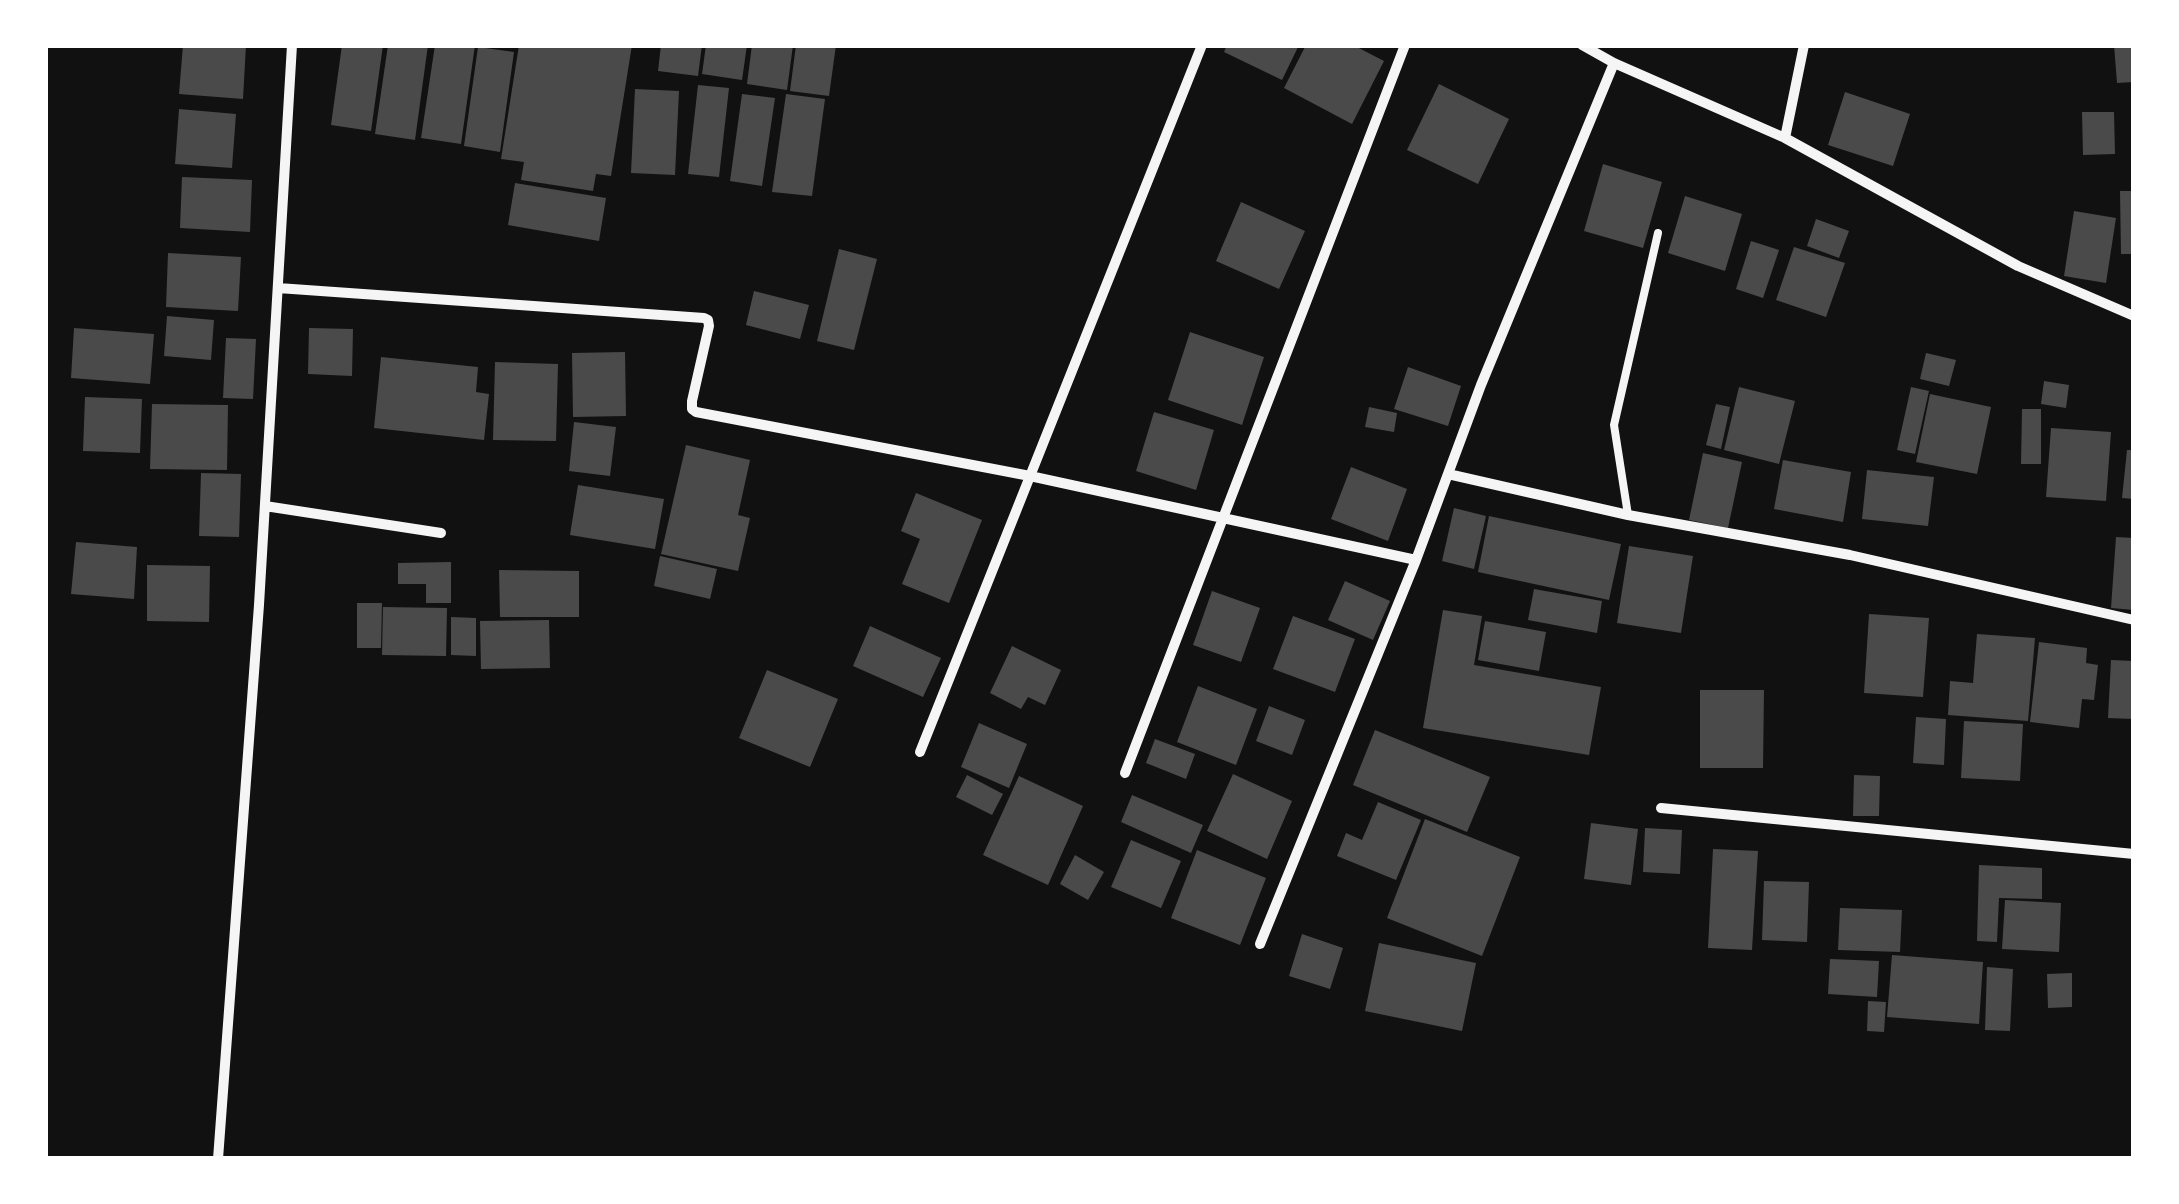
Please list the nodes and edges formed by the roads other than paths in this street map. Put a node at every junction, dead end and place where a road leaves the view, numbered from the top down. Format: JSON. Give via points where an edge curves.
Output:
{"nodes":[{"id":1,"x":292,"y":45,"type":"edge"},
{"id":2,"x":1202,"y":45,"type":"edge"},
{"id":3,"x":1405,"y":45,"type":"edge"},
{"id":4,"x":1582,"y":45,"type":"edge"},
{"id":5,"x":1804,"y":45,"type":"edge"},
{"id":6,"x":1614,"y":63,"type":"junction"},
{"id":7,"x":1784,"y":138,"type":"junction"},
{"id":8,"x":1658,"y":233,"type":"dead end"},
{"id":9,"x":278,"y":288,"type":"junction"},
{"id":10,"x":2134,"y":316,"type":"edge"},
{"id":11,"x":1448,"y":474,"type":"junction"},
{"id":12,"x":1030,"y":476,"type":"junction"},
{"id":13,"x":265,"y":506,"type":"junction"},
{"id":14,"x":1628,"y":515,"type":"junction"},
{"id":15,"x":1224,"y":517,"type":"junction"},
{"id":16,"x":441,"y":533,"type":"dead end"},
{"id":17,"x":1416,"y":560,"type":"junction"},
{"id":18,"x":2134,"y":620,"type":"edge"},
{"id":19,"x":920,"y":752,"type":"dead end"},
{"id":20,"x":1125,"y":774,"type":"dead end"},
{"id":21,"x":1661,"y":808,"type":"dead end"},
{"id":22,"x":2134,"y":854,"type":"edge"},
{"id":23,"x":1260,"y":944,"type":"dead end"},
{"id":24,"x":218,"y":1159,"type":"edge"}],
"edges":[{"from":1,"to":9,"type":"street"},
{"from":2,"to":12,"type":"street"},
{"from":3,"to":15,"type":"street"},
{"from":4,"to":6,"type":"street"},
{"from":5,"to":7,"type":"street"},
{"from":6,"to":7,"type":"street"},
{"from":6,"to":11,"type":"street"},
{"from":7,"to":10,"type":"street","via":[[2018,266]]},
{"from":8,"to":14,"type":"lane","via":[[1614,424]]},
{"from":9,"to":12,"type":"street","via":[[704,318],[709,326],[692,401],[696,412]]},
{"from":9,"to":13,"type":"street"},
{"from":11,"to":14,"type":"street"},
{"from":11,"to":17,"type":"street"},
{"from":12,"to":15,"type":"street"},
{"from":12,"to":19,"type":"street"},
{"from":13,"to":16,"type":"street"},
{"from":13,"to":24,"type":"street"},
{"from":14,"to":18,"type":"street","via":[[1850,555]]},
{"from":15,"to":17,"type":"street"},
{"from":15,"to":20,"type":"street"},
{"from":17,"to":23,"type":"street"},
{"from":21,"to":22,"type":"street"}]}
